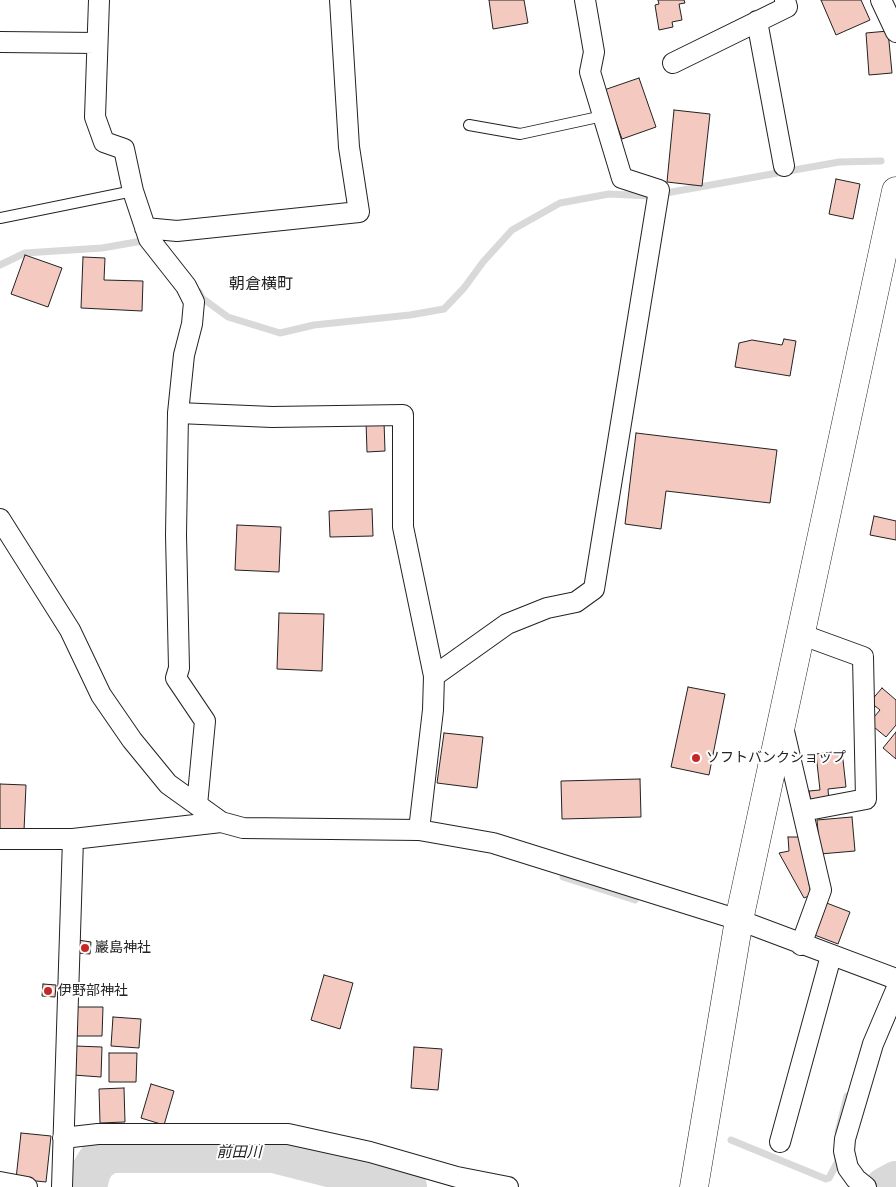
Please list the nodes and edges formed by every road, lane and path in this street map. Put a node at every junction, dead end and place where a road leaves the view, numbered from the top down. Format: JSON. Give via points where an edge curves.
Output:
{"nodes":[{"id":1,"x":99,"y":0,"type":"edge"},
{"id":2,"x":340,"y":0,"type":"edge"},
{"id":3,"x":585,"y":0,"type":"edge"},
{"id":4,"x":785,"y":0,"type":"edge"},
{"id":5,"x":881,"y":0,"type":"edge"},
{"id":6,"x":757,"y":21,"type":"junction"},
{"id":7,"x":896,"y":32,"type":"edge"},
{"id":8,"x":0,"y":42,"type":"edge"},
{"id":9,"x":97,"y":43,"type":"junction"},
{"id":10,"x":673,"y":64,"type":"dead end"},
{"id":11,"x":603,"y":116,"type":"junction"},
{"id":12,"x":469,"y":125,"type":"dead end"},
{"id":13,"x":784,"y":166,"type":"dead end"},
{"id":14,"x":133,"y":191,"type":"junction"},
{"id":15,"x":896,"y":191,"type":"edge"},
{"id":16,"x":0,"y":218,"type":"edge"},
{"id":17,"x":145,"y":228,"type":"junction"},
{"id":18,"x":178,"y":413,"type":"junction"},
{"id":19,"x":0,"y":519,"type":"edge"},
{"id":20,"x":800,"y":634,"type":"junction"},
{"id":21,"x":434,"y":676,"type":"junction"},
{"id":22,"x":781,"y":722,"type":"junction"},
{"id":23,"x":198,"y":805,"type":"junction"},
{"id":24,"x":802,"y":811,"type":"junction"},
{"id":25,"x":221,"y":822,"type":"junction"},
{"id":26,"x":419,"y":830,"type":"junction"},
{"id":27,"x":0,"y":838,"type":"edge"},
{"id":28,"x":73,"y":839,"type":"junction"},
{"id":29,"x":739,"y":920,"type":"junction"},
{"id":30,"x":802,"y":945,"type":"junction"},
{"id":31,"x":831,"y":956,"type":"junction"},
{"id":32,"x":894,"y":978,"type":"edge"},
{"id":33,"x":63,"y":1138,"type":"junction"},
{"id":34,"x":780,"y":1142,"type":"dead end"},
{"id":35,"x":0,"y":1182,"type":"edge"},
{"id":36,"x":859,"y":1185,"type":"edge"},
{"id":37,"x":26,"y":1187,"type":"edge"},
{"id":38,"x":62,"y":1187,"type":"edge"},
{"id":39,"x":508,"y":1187,"type":"edge"},
{"id":40,"x":694,"y":1187,"type":"edge"}],
"edges":[{"from":1,"to":9,"type":"street"},
{"from":2,"to":17,"type":"street","via":[[349,147],[359,212],[177,231]]},
{"from":3,"to":11,"type":"street","via":[[594,52],[590,72]]},
{"from":4,"to":6,"type":"street","via":[[787,7]]},
{"from":5,"to":7,"type":"street"},
{"from":6,"to":10,"type":"street"},
{"from":6,"to":13,"type":"street"},
{"from":8,"to":9,"type":"street"},
{"from":9,"to":14,"type":"street","via":[[96,117],[104,142],[124,149]]},
{"from":11,"to":12,"type":"lane","via":[[520,134]]},
{"from":11,"to":21,"type":"street","via":[[622,178],[659,190],[594,589],[576,602],[547,608],[508,624]]},
{"from":14,"to":16,"type":"lane"},
{"from":14,"to":17,"type":"street"},
{"from":15,"to":20,"type":"street"},
{"from":17,"to":18,"type":"street","via":[[149,239],[186,286],[194,302]]},
{"from":18,"to":21,"type":"street","via":[[272,417],[403,415],[403,527]]},
{"from":18,"to":23,"type":"street","via":[[176,678],[205,721]]},
{"from":19,"to":23,"type":"street","via":[[70,630],[101,695],[122,726],[168,784]]},
{"from":20,"to":22,"type":"street"},
{"from":20,"to":24,"type":"street","via":[[863,657],[866,799]]},
{"from":21,"to":26,"type":"street"},
{"from":22,"to":24,"type":"street"},
{"from":22,"to":29,"type":"street"},
{"from":23,"to":25,"type":"street"},
{"from":24,"to":30,"type":"street","via":[[821,890]]},
{"from":25,"to":26,"type":"street","via":[[244,828]]},
{"from":25,"to":28,"type":"street"},
{"from":26,"to":29,"type":"street","via":[[493,843]]},
{"from":27,"to":28,"type":"street"},
{"from":28,"to":33,"type":"street"},
{"from":29,"to":30,"type":"street"},
{"from":29,"to":40,"type":"street"},
{"from":30,"to":31,"type":"street"},
{"from":31,"to":32,"type":"street"},
{"from":31,"to":34,"type":"street"},
{"from":32,"to":36,"type":"street","via":[[845,1139],[845,1161]]},
{"from":33,"to":38,"type":"street"},
{"from":33,"to":39,"type":"street","via":[[98,1134],[288,1134]]},
{"from":35,"to":37,"type":"street"}]}
